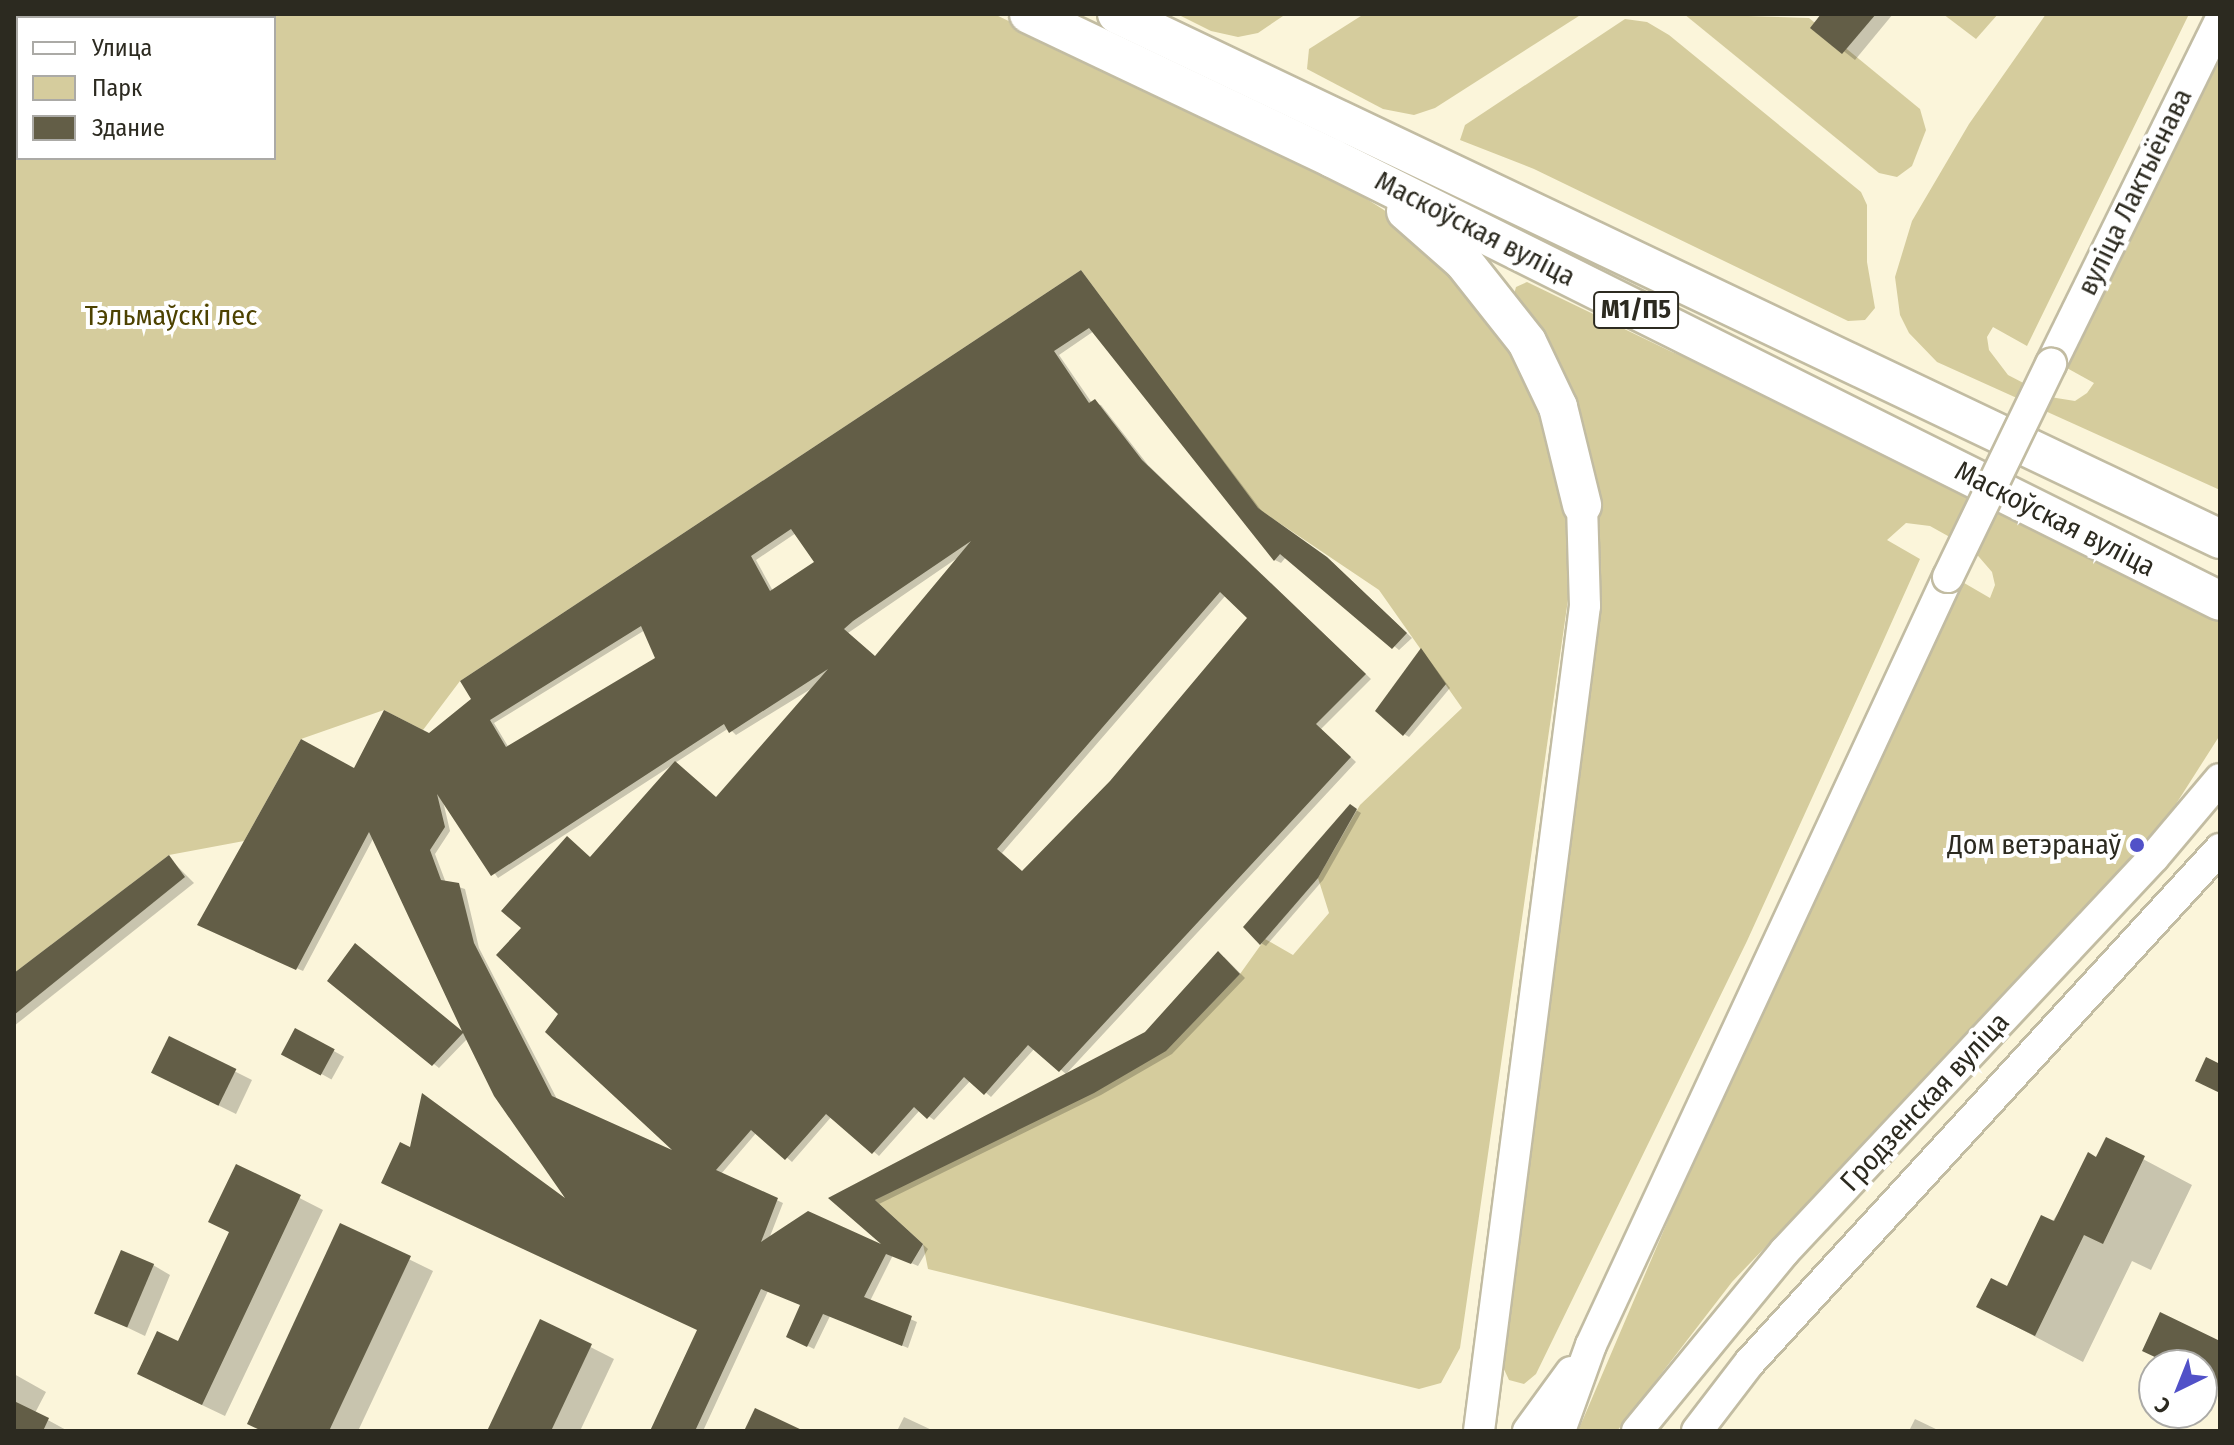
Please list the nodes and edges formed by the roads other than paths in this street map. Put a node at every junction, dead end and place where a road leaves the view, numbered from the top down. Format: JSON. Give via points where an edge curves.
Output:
{"nodes":[{"id":1,"x":1029,"y":14,"type":"edge"},
{"id":2,"x":1117,"y":14,"type":"edge"},
{"id":3,"x":2220,"y":20,"type":"edge"},
{"id":4,"x":1332,"y":158,"type":"junction"},
{"id":5,"x":1582,"y":505,"type":"joint"},
{"id":6,"x":2220,"y":539,"type":"edge"},
{"id":7,"x":2220,"y":601,"type":"edge"},
{"id":8,"x":2220,"y":779,"type":"edge"},
{"id":9,"x":2220,"y":849,"type":"edge"},
{"id":10,"x":1591,"y":1345,"type":"junction"},
{"id":11,"x":1479,"y":1431,"type":"edge"},
{"id":12,"x":1528,"y":1431,"type":"edge"},
{"id":13,"x":1560,"y":1431,"type":"edge"},
{"id":14,"x":1637,"y":1431,"type":"edge"},
{"id":15,"x":1697,"y":1431,"type":"edge"}],
"edges":[{"from":1,"to":4,"type":"highway","name":"Маскоўская вуліца","number":"М1/П5"},
{"from":2,"to":6,"type":"highway","name":"Маскоўская вуліца","number":"М1/П5"},
{"from":3,"to":10,"type":"main road","name":"вуліца Лактыёнава","bridge":true,"via":[[1948,577]]},
{"from":4,"to":5,"type":"highway","via":[[1434,234],[1509,314],[1558,407]]},
{"from":4,"to":7,"type":"highway","name":"Маскоўская вуліца","number":"М1/П5"},
{"from":5,"to":11,"type":"main road","via":[[1585,606]]},
{"from":8,"to":14,"type":"main road","name":"Гродзенская вуліца","via":[[2145,868],[1784,1252]]},
{"from":9,"to":15,"type":"main road","name":"Гродзенская вуліца","via":[[1750,1362]]},
{"from":10,"to":12,"type":"main road"},
{"from":10,"to":13,"type":"main road"}]}
